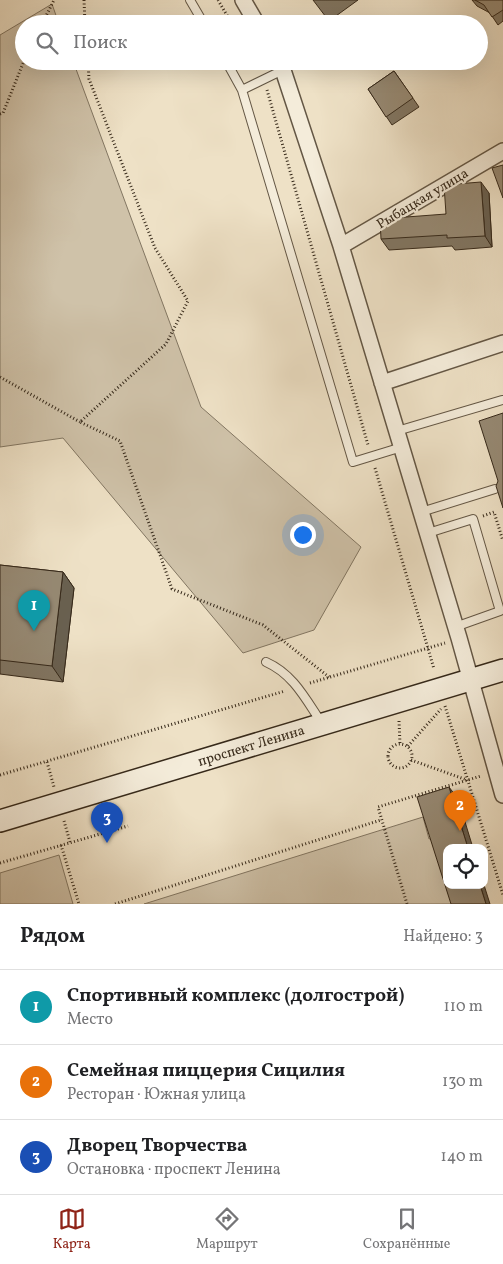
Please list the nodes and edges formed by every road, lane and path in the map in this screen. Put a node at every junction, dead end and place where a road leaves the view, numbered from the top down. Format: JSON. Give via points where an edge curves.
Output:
{"nodes":[{"id":1,"x":54,"y":0,"type":"edge"},
{"id":2,"x":84,"y":0,"type":"edge"},
{"id":3,"x":190,"y":0,"type":"edge"},
{"id":4,"x":218,"y":0,"type":"edge"},
{"id":5,"x":243,"y":0,"type":"edge"},
{"id":6,"x":46,"y":15,"type":"edge"},
{"id":7,"x":85,"y":15,"type":"edge"},
{"id":8,"x":199,"y":15,"type":"edge"},
{"id":9,"x":227,"y":15,"type":"edge"},
{"id":10,"x":252,"y":15,"type":"edge"},
{"id":11,"x":20,"y":70,"type":"edge"},
{"id":12,"x":88,"y":70,"type":"edge"},
{"id":13,"x":231,"y":70,"type":"edge"},
{"id":14,"x":259,"y":70,"type":"edge"},
{"id":15,"x":275,"y":70,"type":"edge"},
{"id":16,"x":281,"y":70,"type":"edge"},
{"id":17,"x":264,"y":79,"type":"junction"},
{"id":18,"x":242,"y":90,"type":"junction"},
{"id":19,"x":0,"y":114,"type":"edge"},
{"id":20,"x":503,"y":151,"type":"edge"},
{"id":21,"x":341,"y":246,"type":"junction"},
{"id":22,"x":503,"y":343,"type":"edge"},
{"id":23,"x":0,"y":377,"type":"edge"},
{"id":24,"x":382,"y":383,"type":"junction"},
{"id":25,"x":502,"y":400,"type":"edge"},
{"id":26,"x":80,"y":422,"type":"junction"},
{"id":27,"x":397,"y":431,"type":"junction"},
{"id":28,"x":402,"y":447,"type":"junction"},
{"id":29,"x":371,"y":456,"type":"junction"},
{"id":30,"x":495,"y":488,"type":"edge"},
{"id":31,"x":421,"y":512,"type":"junction"},
{"id":32,"x":494,"y":512,"type":"dead end"},
{"id":33,"x":428,"y":533,"type":"junction"},
{"id":34,"x":503,"y":541,"type":"edge"},
{"id":35,"x":455,"y":627,"type":"junction"},
{"id":36,"x":428,"y":648,"type":"junction"},
{"id":37,"x":266,"y":662,"type":"dead end"},
{"id":38,"x":434,"y":669,"type":"dead end"},
{"id":39,"x":503,"y":670,"type":"edge"},
{"id":40,"x":329,"y":677,"type":"junction"},
{"id":41,"x":471,"y":680,"type":"junction"},
{"id":42,"x":298,"y":687,"type":"junction"},
{"id":43,"x":399,"y":721,"type":"dead end"},
{"id":44,"x":322,"y":724,"type":"junction"},
{"id":45,"x":400,"y":744,"type":"junction"},
{"id":46,"x":408,"y":746,"type":"junction"},
{"id":47,"x":412,"y":760,"type":"junction"},
{"id":48,"x":0,"y":775,"type":"edge"},
{"id":49,"x":467,"y":780,"type":"junction"},
{"id":50,"x":503,"y":795,"type":"edge"},
{"id":51,"x":382,"y":820,"type":"junction"},
{"id":52,"x":0,"y":821,"type":"edge"},
{"id":53,"x":128,"y":826,"type":"dead end"},
{"id":54,"x":62,"y":845,"type":"junction"},
{"id":55,"x":0,"y":863,"type":"edge"},
{"id":56,"x":503,"y":895,"type":"edge"},
{"id":57,"x":79,"y":904,"type":"edge"},
{"id":58,"x":115,"y":904,"type":"edge"},
{"id":59,"x":407,"y":904,"type":"edge"}],
"edges":[{"from":1,"to":6,"type":"path"},
{"from":2,"to":7,"type":"path"},
{"from":3,"to":8,"type":"lane"},
{"from":4,"to":9,"type":"path"},
{"from":5,"to":10,"type":"street"},
{"from":11,"to":19,"type":"path"},
{"from":12,"to":26,"type":"path","via":[[89,79],[155,248],[188,301],[166,344]]},
{"from":13,"to":18,"type":"lane"},
{"from":14,"to":17,"type":"path"},
{"from":15,"to":17,"type":"lane"},
{"from":16,"to":21,"type":"street"},
{"from":17,"to":18,"type":"lane"},
{"from":17,"to":29,"type":"path"},
{"from":18,"to":29,"type":"lane","via":[[352,462]]},
{"from":20,"to":21,"type":"street","name":"Рыбацкая улица"},
{"from":21,"to":24,"type":"street"},
{"from":22,"to":24,"type":"street"},
{"from":23,"to":26,"type":"path"},
{"from":24,"to":27,"type":"street"},
{"from":25,"to":27,"type":"lane"},
{"from":26,"to":40,"type":"path","via":[[120,441],[172,589],[263,625]]},
{"from":27,"to":28,"type":"street"},
{"from":28,"to":29,"type":"lane"},
{"from":28,"to":31,"type":"street"},
{"from":29,"to":36,"type":"path"},
{"from":30,"to":31,"type":"lane"},
{"from":31,"to":33,"type":"street"},
{"from":32,"to":34,"type":"path"},
{"from":33,"to":35,"type":"street"},
{"from":33,"to":35,"type":"lane","via":[[473,519],[500,611]]},
{"from":35,"to":41,"type":"street"},
{"from":36,"to":38,"type":"path"},
{"from":36,"to":40,"type":"path"},
{"from":37,"to":42,"type":"lane","via":[[282,669]]},
{"from":39,"to":41,"type":"street","name":"проспект Ленина"},
{"from":40,"to":42,"type":"path"},
{"from":41,"to":44,"type":"street","name":"проспект Ленина"},
{"from":41,"to":50,"type":"street"},
{"from":42,"to":44,"type":"lane"},
{"from":42,"to":48,"type":"path"},
{"from":43,"to":45,"type":"path"},
{"from":44,"to":52,"type":"street","name":"проспект Ленина"},
{"from":45,"to":46,"type":"path"},
{"from":45,"to":47,"type":"path","via":[[393,746],[389,753],[392,764],[403,768]]},
{"from":46,"to":47,"type":"path"},
{"from":46,"to":49,"type":"path","via":[[445,705]]},
{"from":47,"to":49,"type":"path"},
{"from":49,"to":51,"type":"path","via":[[378,807]]},
{"from":49,"to":56,"type":"path"},
{"from":51,"to":58,"type":"path"},
{"from":51,"to":59,"type":"path"},
{"from":53,"to":54,"type":"path"},
{"from":54,"to":55,"type":"path"},
{"from":54,"to":57,"type":"path"}]}
